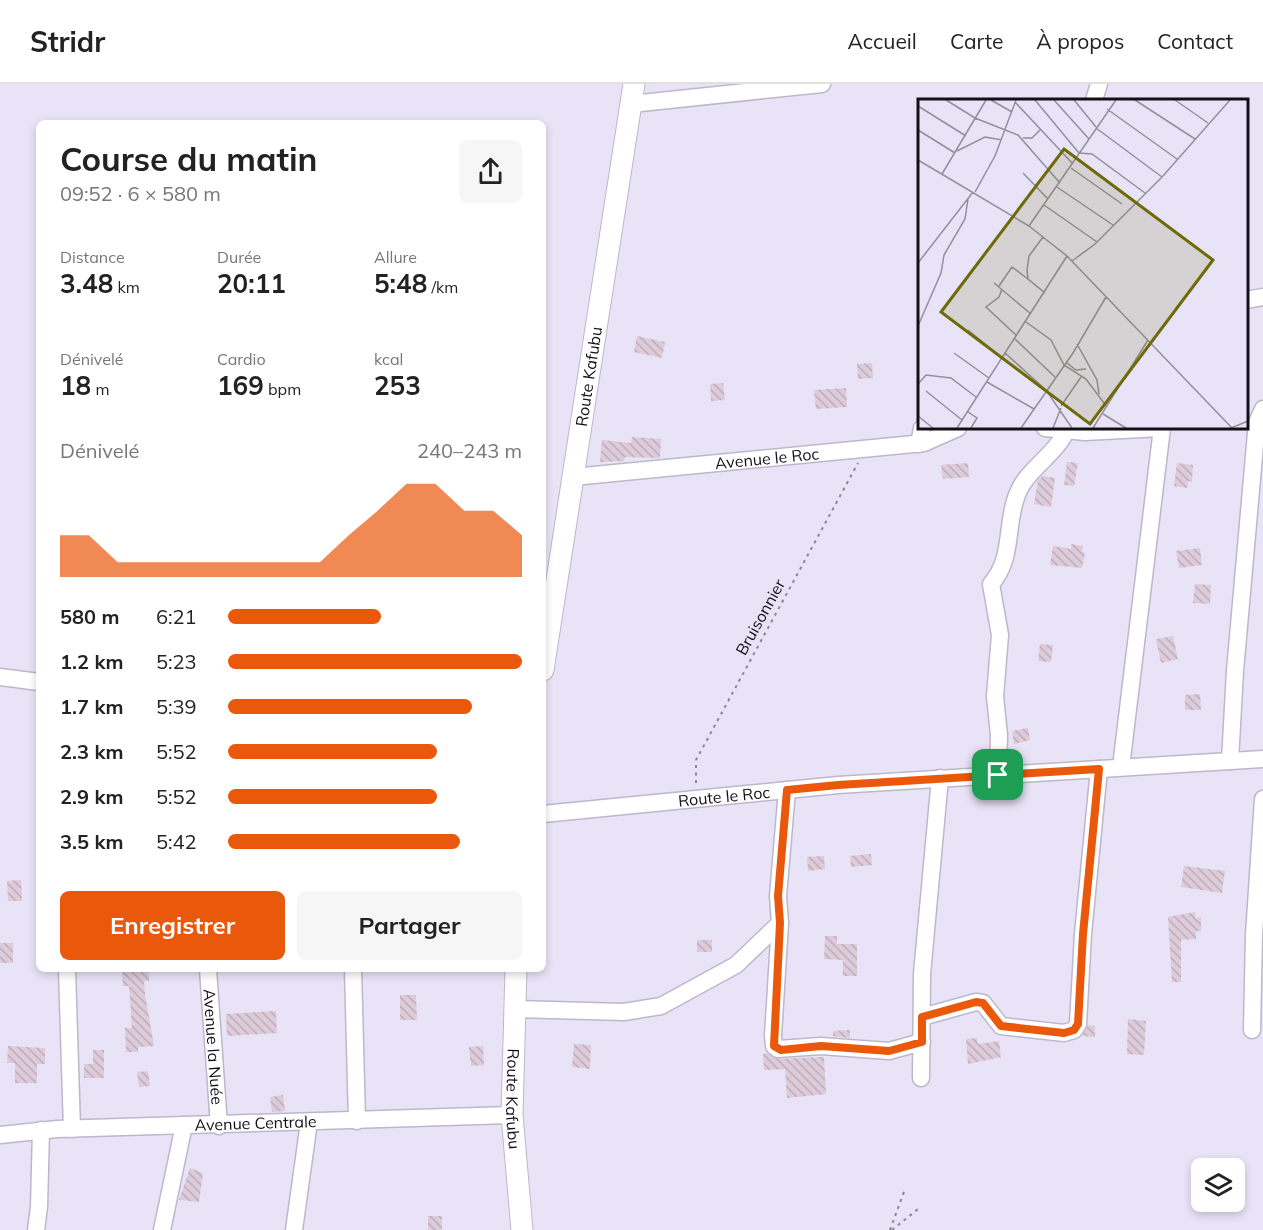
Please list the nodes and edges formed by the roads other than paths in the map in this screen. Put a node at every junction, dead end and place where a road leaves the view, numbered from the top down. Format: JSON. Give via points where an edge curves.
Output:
{"nodes":[{"id":1,"x":822,"y":84,"type":"edge"},
{"id":2,"x":1099,"y":84,"type":"edge"},
{"id":3,"x":633,"y":94,"type":"edge"},
{"id":4,"x":1094,"y":99,"type":"edge"},
{"id":5,"x":1263,"y":297,"type":"edge"},
{"id":6,"x":1248,"y":300,"type":"edge"},
{"id":7,"x":1257,"y":419,"type":"edge"},
{"id":8,"x":953,"y":429,"type":"edge"},
{"id":9,"x":1067,"y":429,"type":"edge"},
{"id":10,"x":1142,"y":429,"type":"edge"},
{"id":11,"x":1161,"y":429,"type":"edge"},
{"id":12,"x":921,"y":436,"type":"edge"},
{"id":13,"x":573,"y":477,"type":"junction"},
{"id":14,"x":546,"y":651,"type":"edge"},
{"id":15,"x":0,"y":677,"type":"edge"},
{"id":16,"x":36,"y":682,"type":"edge"},
{"id":17,"x":1263,"y":759,"type":"edge"},
{"id":18,"x":1230,"y":761,"type":"junction"},
{"id":19,"x":1121,"y":767,"type":"junction"},
{"id":20,"x":1099,"y":769,"type":"junction"},
{"id":21,"x":998,"y":775,"type":"junction"},
{"id":22,"x":940,"y":778,"type":"junction"},
{"id":23,"x":787,"y":790,"type":"junction"},
{"id":24,"x":1263,"y":799,"type":"edge"},
{"id":25,"x":546,"y":814,"type":"edge"},
{"id":26,"x":780,"y":923,"type":"junction"},
{"id":27,"x":67,"y":972,"type":"edge"},
{"id":28,"x":208,"y":972,"type":"edge"},
{"id":29,"x":353,"y":972,"type":"edge"},
{"id":30,"x":516,"y":972,"type":"edge"},
{"id":31,"x":515,"y":1009,"type":"junction"},
{"id":32,"x":922,"y":1017,"type":"junction"},
{"id":33,"x":1252,"y":1030,"type":"dead end"},
{"id":34,"x":922,"y":1042,"type":"junction"},
{"id":35,"x":921,"y":1078,"type":"dead end"},
{"id":36,"x":512,"y":1115,"type":"junction"},
{"id":37,"x":357,"y":1121,"type":"junction"},
{"id":38,"x":309,"y":1122,"type":"junction"},
{"id":39,"x":184,"y":1125,"type":"junction"},
{"id":40,"x":219,"y":1125,"type":"junction"},
{"id":41,"x":72,"y":1129,"type":"junction"},
{"id":42,"x":41,"y":1130,"type":"junction"},
{"id":43,"x":0,"y":1135,"type":"edge"},
{"id":44,"x":36,"y":1230,"type":"edge"},
{"id":45,"x":162,"y":1230,"type":"edge"},
{"id":46,"x":294,"y":1230,"type":"edge"},
{"id":47,"x":522,"y":1230,"type":"edge"}],
"edges":[{"from":1,"to":3,"type":"street"},
{"from":2,"to":4,"type":"street"},
{"from":3,"to":13,"type":"main road","name":"Route Kafubu"},
{"from":5,"to":6,"type":"street"},
{"from":7,"to":18,"type":"street"},
{"from":8,"to":12,"type":"street","name":"Avenue le Roc"},
{"from":9,"to":10,"type":"street"},
{"from":9,"to":21,"type":"street","via":[[1017,495],[1006,559],[991,584],[1000,635],[995,696]]},
{"from":11,"to":19,"type":"street"},
{"from":12,"to":13,"type":"street","name":"Avenue le Roc","via":[[865,450]]},
{"from":13,"to":14,"type":"main road","name":"Route Kafubu"},
{"from":15,"to":16,"type":"street"},
{"from":17,"to":18,"type":"street","name":"Route le Roc"},
{"from":18,"to":19,"type":"street","name":"Route le Roc"},
{"from":19,"to":20,"type":"street","name":"Route le Roc"},
{"from":20,"to":21,"type":"street","name":"Route le Roc"},
{"from":20,"to":32,"type":"street","via":[[1078,1024],[1074,1030],[1064,1033],[1001,1026],[983,1003],[976,1002]]},
{"from":21,"to":22,"type":"street","name":"Route le Roc"},
{"from":22,"to":23,"type":"street","name":"Route le Roc"},
{"from":22,"to":32,"type":"street"},
{"from":23,"to":25,"type":"street","name":"Route le Roc"},
{"from":23,"to":26,"type":"street","via":[[778,896]]},
{"from":24,"to":33,"type":"street"},
{"from":26,"to":31,"type":"street","via":[[736,965],[661,1006],[624,1012]]},
{"from":26,"to":34,"type":"street","via":[[774,1046],[889,1051]]},
{"from":27,"to":41,"type":"street"},
{"from":28,"to":40,"type":"street","name":"Avenue la Nuée"},
{"from":29,"to":37,"type":"street"},
{"from":30,"to":31,"type":"main road","name":"Route Kafubu"},
{"from":31,"to":36,"type":"main road","name":"Route Kafubu"},
{"from":32,"to":34,"type":"street"},
{"from":34,"to":35,"type":"street"},
{"from":36,"to":37,"type":"street","name":"Avenue Centrale"},
{"from":36,"to":47,"type":"main road","name":"Route Kafubu"},
{"from":37,"to":38,"type":"street","name":"Avenue Centrale"},
{"from":38,"to":40,"type":"street","name":"Avenue Centrale"},
{"from":38,"to":46,"type":"street"},
{"from":39,"to":40,"type":"street","name":"Avenue Centrale"},
{"from":39,"to":41,"type":"street","name":"Avenue Centrale"},
{"from":39,"to":45,"type":"street"},
{"from":41,"to":42,"type":"street","name":"Avenue Centrale"},
{"from":42,"to":43,"type":"street","name":"Avenue Centrale"},
{"from":42,"to":44,"type":"street"}]}
